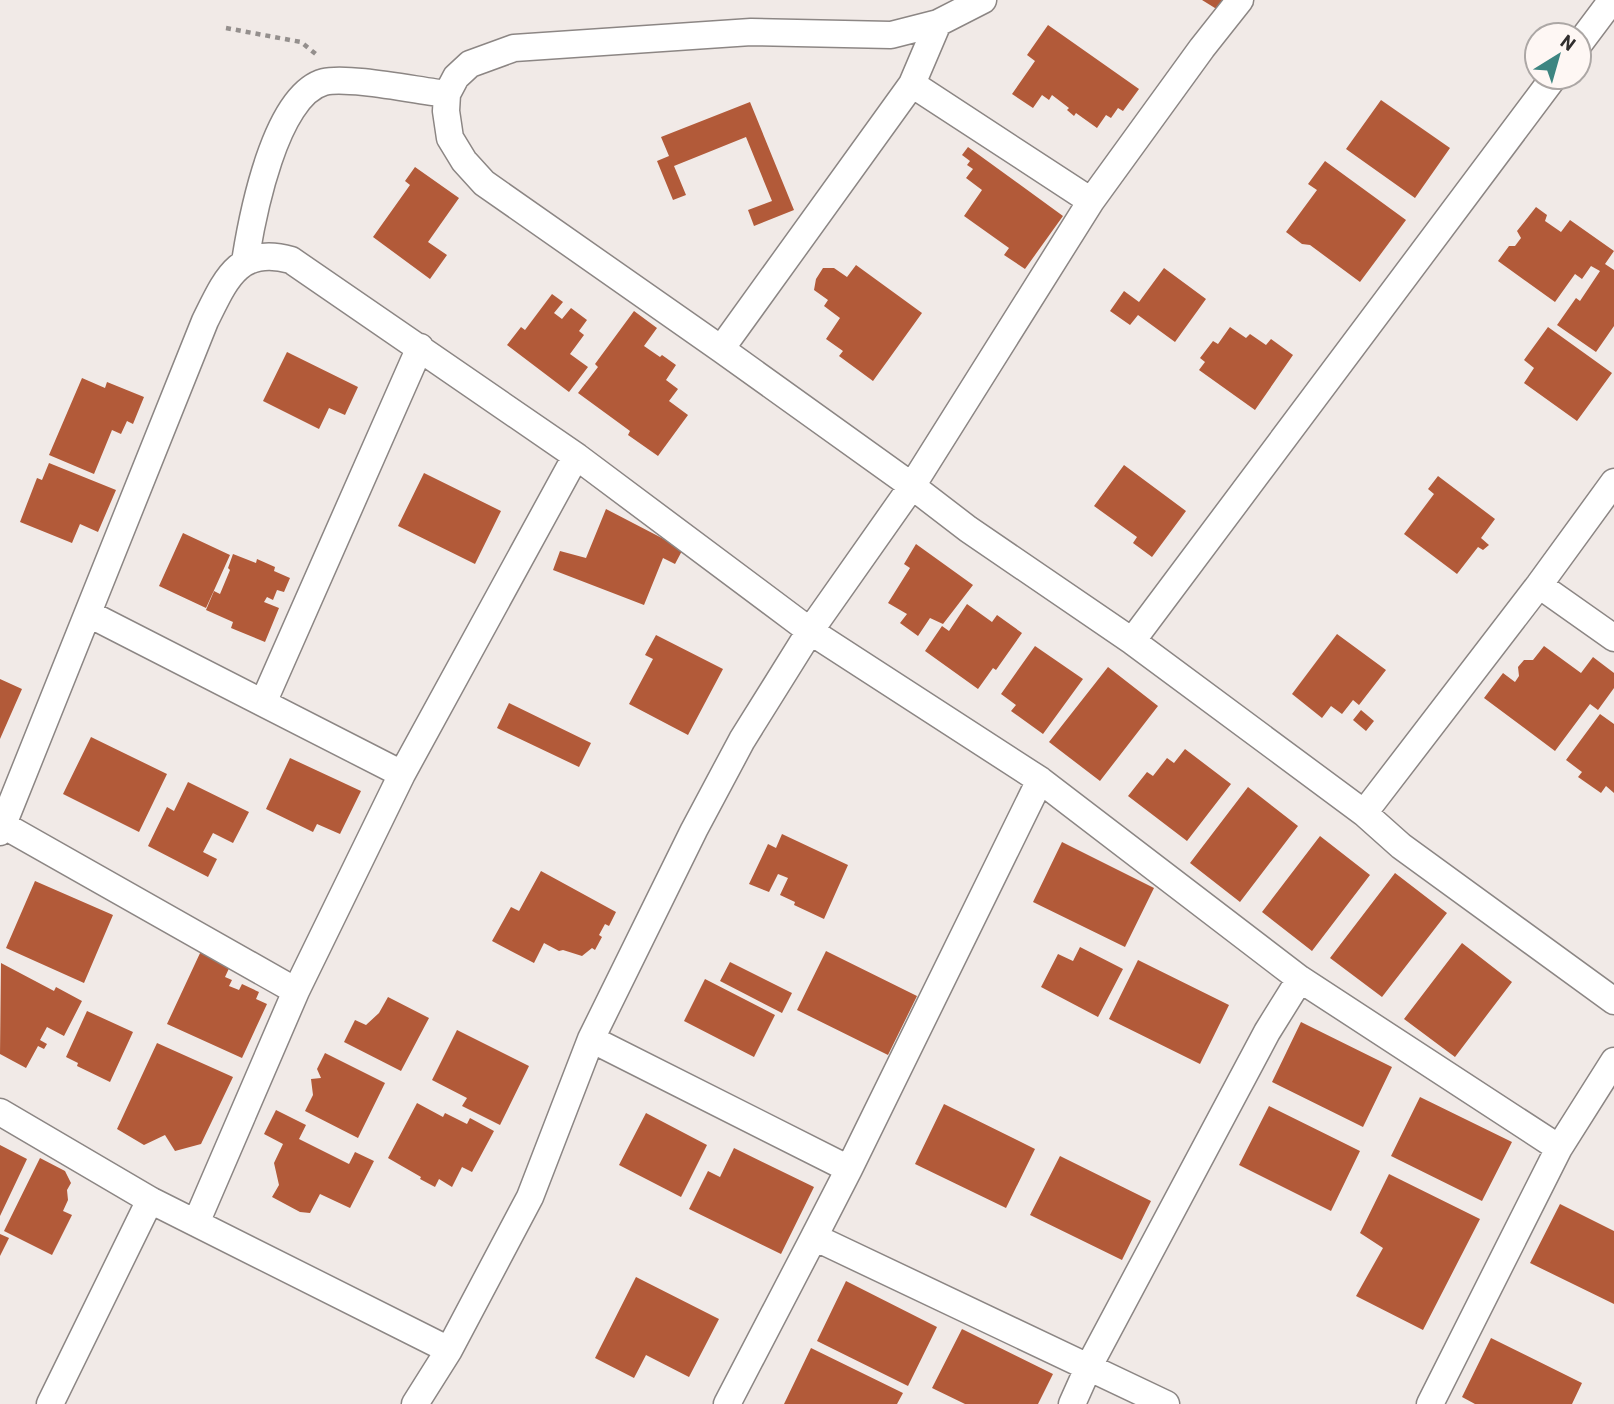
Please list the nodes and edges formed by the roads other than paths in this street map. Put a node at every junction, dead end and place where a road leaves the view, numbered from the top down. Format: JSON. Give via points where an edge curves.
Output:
{"nodes":[{"id":1,"x":983,"y":0,"type":"edge"},
{"id":2,"x":1240,"y":0,"type":"edge"},
{"id":3,"x":1610,"y":2,"type":"edge"},
{"id":4,"x":938,"y":23,"type":"junction"},
{"id":5,"x":1593,"y":25,"type":"edge"},
{"id":6,"x":912,"y":84,"type":"junction"},
{"id":7,"x":1544,"y":91,"type":"edge"},
{"id":8,"x":447,"y":94,"type":"junction"},
{"id":9,"x":1091,"y":201,"type":"junction"},
{"id":10,"x":245,"y":262,"type":"junction"},
{"id":11,"x":420,"y":347,"type":"junction"},
{"id":12,"x":721,"y":348,"type":"junction"},
{"id":13,"x":576,"y":456,"type":"junction"},
{"id":14,"x":1614,"y":482,"type":"edge"},
{"id":15,"x":912,"y":486,"type":"junction"},
{"id":16,"x":1539,"y":585,"type":"junction"},
{"id":17,"x":89,"y":614,"type":"junction"},
{"id":18,"x":810,"y":631,"type":"junction"},
{"id":19,"x":1614,"y":638,"type":"edge"},
{"id":20,"x":1132,"y":640,"type":"junction"},
{"id":21,"x":264,"y":703,"type":"junction"},
{"id":22,"x":402,"y":774,"type":"junction"},
{"id":23,"x":1040,"y":780,"type":"junction"},
{"id":24,"x":1364,"y":813,"type":"junction"},
{"id":25,"x":2,"y":828,"type":"edge"},
{"id":26,"x":1300,"y":979,"type":"junction"},
{"id":27,"x":296,"y":991,"type":"junction"},
{"id":28,"x":1614,"y":1000,"type":"edge"},
{"id":29,"x":591,"y":1039,"type":"junction"},
{"id":30,"x":1614,"y":1061,"type":"edge"},
{"id":31,"x":0,"y":1112,"type":"edge"},
{"id":32,"x":1559,"y":1148,"type":"junction"},
{"id":33,"x":849,"y":1169,"type":"junction"},
{"id":34,"x":150,"y":1200,"type":"junction"},
{"id":35,"x":196,"y":1223,"type":"junction"},
{"id":36,"x":814,"y":1237,"type":"junction"},
{"id":37,"x":449,"y":1350,"type":"junction"},
{"id":38,"x":1089,"y":1366,"type":"junction"},
{"id":39,"x":50,"y":1404,"type":"edge"},
{"id":40,"x":415,"y":1404,"type":"edge"},
{"id":41,"x":727,"y":1404,"type":"edge"},
{"id":42,"x":1072,"y":1404,"type":"edge"},
{"id":43,"x":1166,"y":1404,"type":"edge"},
{"id":44,"x":1430,"y":1404,"type":"edge"}],
"edges":[{"from":1,"to":4,"type":"street"},
{"from":2,"to":9,"type":"street"},
{"from":3,"to":5,"type":"street"},
{"from":4,"to":6,"type":"street"},
{"from":4,"to":8,"type":"street","via":[[891,35],[751,32],[514,48],[470,64]]},
{"from":6,"to":9,"type":"street"},
{"from":6,"to":12,"type":"street"},
{"from":7,"to":20,"type":"street"},
{"from":8,"to":10,"type":"street","via":[[337,80],[302,94],[260,188]]},
{"from":8,"to":12,"type":"street","via":[[450,138],[484,183]]},
{"from":9,"to":15,"type":"street"},
{"from":10,"to":11,"type":"street","via":[[275,256],[290,260]]},
{"from":10,"to":17,"type":"street","via":[[224,284],[205,321]]},
{"from":11,"to":13,"type":"street"},
{"from":11,"to":21,"type":"street"},
{"from":12,"to":15,"type":"street"},
{"from":13,"to":18,"type":"street"},
{"from":13,"to":22,"type":"street"},
{"from":14,"to":16,"type":"street"},
{"from":15,"to":18,"type":"street"},
{"from":15,"to":20,"type":"street"},
{"from":16,"to":19,"type":"street"},
{"from":16,"to":24,"type":"street"},
{"from":17,"to":21,"type":"street"},
{"from":17,"to":25,"type":"street"},
{"from":18,"to":23,"type":"street"},
{"from":18,"to":29,"type":"street","via":[[742,740]]},
{"from":20,"to":24,"type":"street"},
{"from":21,"to":22,"type":"street"},
{"from":22,"to":27,"type":"street"},
{"from":23,"to":26,"type":"street"},
{"from":23,"to":33,"type":"street"},
{"from":24,"to":28,"type":"street","via":[[1402,846]]},
{"from":25,"to":27,"type":"street"},
{"from":26,"to":32,"type":"street"},
{"from":26,"to":38,"type":"street","via":[[1267,1032]]},
{"from":27,"to":35,"type":"street"},
{"from":29,"to":33,"type":"street"},
{"from":29,"to":37,"type":"street","via":[[530,1198]]},
{"from":30,"to":32,"type":"street"},
{"from":31,"to":34,"type":"street"},
{"from":32,"to":44,"type":"street"},
{"from":33,"to":36,"type":"street"},
{"from":34,"to":35,"type":"street"},
{"from":34,"to":39,"type":"street"},
{"from":35,"to":37,"type":"street"},
{"from":36,"to":38,"type":"street"},
{"from":36,"to":41,"type":"street"},
{"from":37,"to":40,"type":"street"},
{"from":38,"to":42,"type":"street"},
{"from":38,"to":43,"type":"street"}]}
